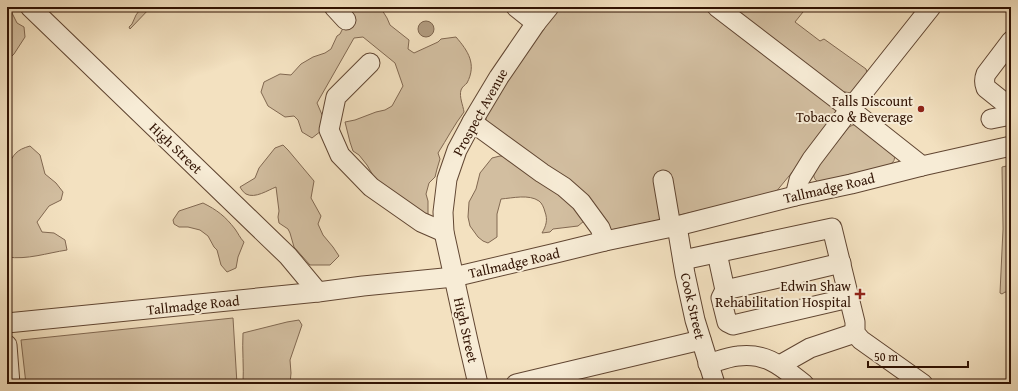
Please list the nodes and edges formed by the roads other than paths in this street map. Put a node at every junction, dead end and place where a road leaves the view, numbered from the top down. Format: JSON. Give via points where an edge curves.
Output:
{"nodes":[{"id":1,"x":30,"y":7,"type":"edge"},
{"id":2,"x":516,"y":7,"type":"edge"},
{"id":3,"x":549,"y":7,"type":"edge"},
{"id":4,"x":717,"y":7,"type":"edge"},
{"id":5,"x":932,"y":7,"type":"edge"},
{"id":6,"x":536,"y":23,"type":"junction"},
{"id":7,"x":1011,"y":41,"type":"edge"},
{"id":8,"x":370,"y":62,"type":"dead end"},
{"id":9,"x":1011,"y":108,"type":"edge"},
{"id":10,"x":850,"y":109,"type":"junction"},
{"id":11,"x":1011,"y":115,"type":"edge"},
{"id":12,"x":991,"y":119,"type":"dead end"},
{"id":13,"x":472,"y":122,"type":"junction"},
{"id":14,"x":1011,"y":146,"type":"edge"},
{"id":15,"x":922,"y":166,"type":"junction"},
{"id":16,"x":663,"y":180,"type":"dead end"},
{"id":17,"x":795,"y":196,"type":"junction"},
{"id":18,"x":674,"y":226,"type":"junction"},
{"id":19,"x":444,"y":232,"type":"junction"},
{"id":20,"x":605,"y":240,"type":"junction"},
{"id":21,"x":717,"y":253,"type":"junction"},
{"id":22,"x":682,"y":260,"type":"junction"},
{"id":23,"x":841,"y":263,"type":"junction"},
{"id":24,"x":454,"y":277,"type":"junction"},
{"id":25,"x":725,"y":290,"type":"junction"},
{"id":26,"x":318,"y":292,"type":"junction"},
{"id":27,"x":849,"y":298,"type":"junction"},
{"id":28,"x":7,"y":323,"type":"edge"},
{"id":29,"x":854,"y":333,"type":"junction"},
{"id":30,"x":701,"y":340,"type":"junction"},
{"id":31,"x":7,"y":345,"type":"edge"},
{"id":32,"x":708,"y":364,"type":"junction"},
{"id":33,"x":780,"y":366,"type":"junction"},
{"id":34,"x":10,"y":384,"type":"edge"},
{"id":35,"x":478,"y":384,"type":"edge"},
{"id":36,"x":516,"y":384,"type":"edge"},
{"id":37,"x":715,"y":384,"type":"edge"},
{"id":38,"x":804,"y":384,"type":"edge"},
{"id":39,"x":923,"y":384,"type":"edge"}],
"edges":[{"from":1,"to":26,"type":"street","name":"High Street","via":[[288,256]]},
{"from":2,"to":6,"type":"street"},
{"from":3,"to":6,"type":"street","name":"Prospect Avenue"},
{"from":4,"to":10,"type":"street"},
{"from":5,"to":10,"type":"street"},
{"from":6,"to":13,"type":"street","name":"Prospect Avenue","via":[[498,77]]},
{"from":7,"to":9,"type":"street","via":[[985,78],[986,88]]},
{"from":8,"to":19,"type":"street","via":[[336,97],[329,130],[340,155],[371,187],[421,222]]},
{"from":10,"to":15,"type":"street"},
{"from":10,"to":17,"type":"street","via":[[812,159],[799,180]]},
{"from":11,"to":12,"type":"street"},
{"from":13,"to":19,"type":"street","name":"Prospect Avenue","via":[[457,150],[447,179],[443,212]]},
{"from":13,"to":20,"type":"street","via":[[564,187],[581,202],[600,228]]},
{"from":14,"to":15,"type":"street","name":"Tallmadge Road"},
{"from":15,"to":17,"type":"street","name":"Tallmadge Road"},
{"from":16,"to":18,"type":"street","name":"Cook Street"},
{"from":17,"to":18,"type":"street","name":"Tallmadge Road"},
{"from":18,"to":20,"type":"street","name":"Tallmadge Road"},
{"from":18,"to":22,"type":"street","name":"Cook Street"},
{"from":19,"to":24,"type":"street","name":"Prospect Avenue"},
{"from":20,"to":24,"type":"street","name":"Tallmadge Road"},
{"from":21,"to":22,"type":"street"},
{"from":21,"to":23,"type":"street","via":[[832,228]]},
{"from":21,"to":25,"type":"street"},
{"from":22,"to":30,"type":"street","name":"Cook Street"},
{"from":23,"to":25,"type":"street"},
{"from":23,"to":27,"type":"street"},
{"from":24,"to":26,"type":"street","name":"Tallmadge Road"},
{"from":24,"to":35,"type":"street","name":"High Street"},
{"from":25,"to":27,"type":"street","via":[[721,298],[727,322],[733,325]]},
{"from":26,"to":28,"type":"street","name":"Tallmadge Road"},
{"from":27,"to":29,"type":"street","via":[[856,322]]},
{"from":29,"to":33,"type":"street","via":[[810,348]]},
{"from":29,"to":39,"type":"street"},
{"from":30,"to":32,"type":"street","name":"Cook Street"},
{"from":30,"to":36,"type":"street"},
{"from":31,"to":34,"type":"street"},
{"from":32,"to":33,"type":"street","via":[[747,355],[768,359]]},
{"from":32,"to":37,"type":"street","name":"Cook Street"},
{"from":33,"to":38,"type":"street"}]}
